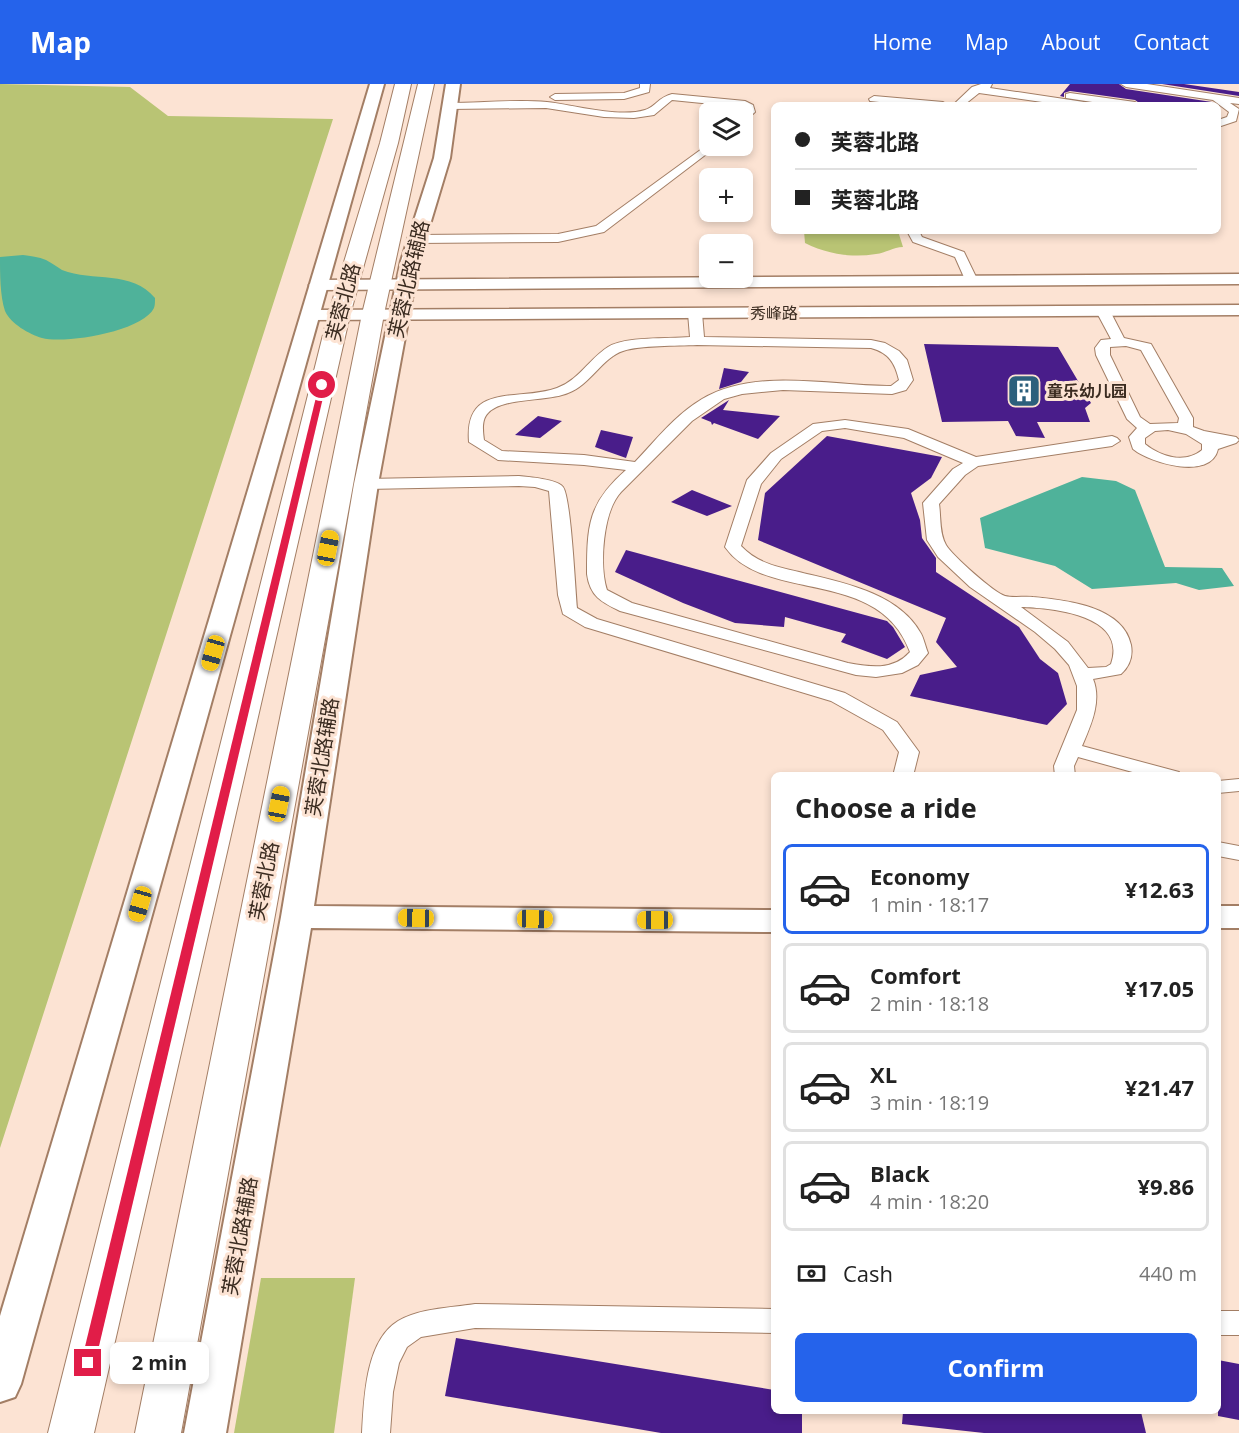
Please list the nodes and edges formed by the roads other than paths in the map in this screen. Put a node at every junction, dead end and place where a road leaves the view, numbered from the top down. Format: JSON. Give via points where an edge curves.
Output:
{"nodes":[{"id":1,"x":377,"y":84,"type":"edge"},
{"id":2,"x":403,"y":84,"type":"edge"},
{"id":3,"x":645,"y":84,"type":"edge"},
{"id":4,"x":995,"y":84,"type":"edge"},
{"id":5,"x":1126,"y":84,"type":"edge"},
{"id":6,"x":1204,"y":84,"type":"edge"},
{"id":7,"x":976,"y":89,"type":"junction"},
{"id":8,"x":445,"y":93,"type":"edge"},
{"id":9,"x":1052,"y":97,"type":"edge"},
{"id":10,"x":1215,"y":97,"type":"junction"},
{"id":11,"x":874,"y":98,"type":"edge"},
{"id":12,"x":1239,"y":100,"type":"edge"},
{"id":13,"x":725,"y":102,"type":"edge"},
{"id":14,"x":912,"y":102,"type":"edge"},
{"id":15,"x":961,"y":102,"type":"edge"},
{"id":16,"x":1072,"y":102,"type":"edge"},
{"id":17,"x":1104,"y":102,"type":"edge"},
{"id":18,"x":1235,"y":119,"type":"edge"},
{"id":19,"x":699,"y":155,"type":"edge"},
{"id":20,"x":914,"y":234,"type":"edge"},
{"id":21,"x":416,"y":239,"type":"junction"},
{"id":22,"x":1239,"y":279,"type":"edge"},
{"id":23,"x":972,"y":281,"type":"junction"},
{"id":24,"x":393,"y":284,"type":"junction"},
{"id":25,"x":332,"y":285,"type":"junction"},
{"id":26,"x":1239,"y":310,"type":"edge"},
{"id":27,"x":1102,"y":311,"type":"junction"},
{"id":28,"x":386,"y":314,"type":"junction"},
{"id":29,"x":695,"y":314,"type":"junction"},
{"id":30,"x":324,"y":315,"type":"junction"},
{"id":31,"x":697,"y":341,"type":"junction"},
{"id":32,"x":1119,"y":341,"type":"junction"},
{"id":33,"x":1185,"y":429,"type":"junction"},
{"id":34,"x":1141,"y":437,"type":"junction"},
{"id":35,"x":1206,"y":440,"type":"junction"},
{"id":36,"x":1235,"y":440,"type":"edge"},
{"id":37,"x":974,"y":462,"type":"junction"},
{"id":38,"x":639,"y":467,"type":"junction"},
{"id":39,"x":366,"y":484,"type":"junction"},
{"id":40,"x":1002,"y":601,"type":"junction"},
{"id":41,"x":1082,"y":674,"type":"junction"},
{"id":42,"x":1071,"y":749,"type":"junction"},
{"id":43,"x":904,"y":772,"type":"edge"},
{"id":44,"x":1065,"y":772,"type":"edge"},
{"id":45,"x":1157,"y":772,"type":"edge"},
{"id":46,"x":1239,"y":785,"type":"edge"},
{"id":47,"x":1221,"y":787,"type":"edge"},
{"id":48,"x":1221,"y":850,"type":"edge"},
{"id":49,"x":1239,"y":853,"type":"edge"},
{"id":50,"x":297,"y":917,"type":"junction"},
{"id":51,"x":1221,"y":917,"type":"edge"},
{"id":52,"x":1239,"y":917,"type":"edge"},
{"id":53,"x":771,"y":921,"type":"edge"},
{"id":54,"x":771,"y":1322,"type":"edge"},
{"id":55,"x":1221,"y":1323,"type":"edge"},
{"id":56,"x":1239,"y":1323,"type":"edge"},
{"id":57,"x":0,"y":1384,"type":"edge"},
{"id":58,"x":71,"y":1433,"type":"edge"},
{"id":59,"x":158,"y":1433,"type":"edge"},
{"id":60,"x":205,"y":1433,"type":"edge"},
{"id":61,"x":376,"y":1433,"type":"edge"}],
"edges":[{"from":1,"to":25,"type":"main road"},
{"from":2,"to":25,"type":"main road","name":"芙蓉北路","via":[[389,142]]},
{"from":3,"to":8,"type":"street","via":[[645,90],[624,96]]},
{"from":4,"to":7,"type":"street"},
{"from":5,"to":10,"type":"street","via":[[1158,93]]},
{"from":6,"to":10,"type":"street"},
{"from":7,"to":9,"type":"street"},
{"from":7,"to":15,"type":"street"},
{"from":8,"to":13,"type":"street","via":[[634,116],[650,113],[665,99],[676,97]]},
{"from":8,"to":21,"type":"main road","name":"芙蓉北路辅路","via":[[442,158]]},
{"from":8,"to":24,"type":"main road","name":"芙蓉北路"},
{"from":9,"to":16,"type":"street"},
{"from":9,"to":17,"type":"street"},
{"from":10,"to":12,"type":"street"},
{"from":10,"to":18,"type":"street","via":[[1235,111]]},
{"from":11,"to":14,"type":"street"},
{"from":19,"to":21,"type":"street","via":[[600,229],[558,238]]},
{"from":20,"to":23,"type":"street","via":[[923,242],[960,255]]},
{"from":21,"to":24,"type":"main road","name":"芙蓉北路辅路"},
{"from":22,"to":23,"type":"street","name":"秀峰路"},
{"from":23,"to":24,"type":"street","name":"秀峰路"},
{"from":24,"to":25,"type":"street","name":"秀峰路"},
{"from":24,"to":28,"type":"main road","name":"芙蓉北路"},
{"from":25,"to":30,"type":"main road","name":"芙蓉北路"},
{"from":26,"to":27,"type":"street","name":"秀峰路"},
{"from":27,"to":29,"type":"street","name":"秀峰路"},
{"from":27,"to":32,"type":"street"},
{"from":28,"to":29,"type":"street","name":"秀峰路"},
{"from":28,"to":30,"type":"street","name":"秀峰路"},
{"from":28,"to":39,"type":"main road","name":"芙蓉北路辅路"},
{"from":28,"to":59,"type":"main road","name":"芙蓉北路"},
{"from":29,"to":31,"type":"street"},
{"from":30,"to":57,"type":"main road"},
{"from":30,"to":58,"type":"main road","name":"芙蓉北路"},
{"from":31,"to":38,"type":"street","via":[[616,348],[579,383],[540,397],[493,404],[484,408],[475,424],[477,442],[498,455]]},
{"from":31,"to":38,"type":"street","via":[[867,343],[896,354],[905,368],[906,380],[892,390],[776,386],[718,397],[691,414]]},
{"from":32,"to":33,"type":"street","via":[[1140,344],[1149,351],[1186,418]]},
{"from":32,"to":34,"type":"street","via":[[1104,345],[1101,350]]},
{"from":33,"to":34,"type":"street","via":[[1168,426]]},
{"from":33,"to":35,"type":"street"},
{"from":34,"to":35,"type":"street","via":[[1156,457],[1182,461],[1205,457],[1210,452]]},
{"from":34,"to":37,"type":"street"},
{"from":35,"to":36,"type":"street"},
{"from":37,"to":38,"type":"street","via":[[908,434],[830,424],[818,427],[776,456],[753,483],[734,539],[740,555],[764,569],[873,600],[908,625],[918,643],[919,653],[912,663],[889,671],[867,672],[626,607],[598,590],[595,580],[602,506]]},
{"from":37,"to":40,"type":"street","via":[[959,472],[931,503],[937,544],[972,583]]},
{"from":39,"to":43,"type":"street","via":[[519,481],[556,488],[564,533],[568,610],[591,623],[838,697],[890,726],[909,752]]},
{"from":39,"to":50,"type":"main road","name":"芙蓉北路辅路"},
{"from":40,"to":41,"type":"street","via":[[1065,648]]},
{"from":40,"to":41,"type":"street","via":[[1064,607],[1091,614],[1116,630],[1123,657],[1117,669]]},
{"from":41,"to":42,"type":"street","via":[[1086,709]]},
{"from":42,"to":44,"type":"street"},
{"from":42,"to":45,"type":"street"},
{"from":46,"to":47,"type":"street"},
{"from":48,"to":49,"type":"street"},
{"from":50,"to":53,"type":"main road"},
{"from":50,"to":60,"type":"main road","name":"芙蓉北路辅路"},
{"from":51,"to":52,"type":"main road"},
{"from":54,"to":61,"type":"street","via":[[475,1316],[407,1330],[383,1364]]},
{"from":55,"to":56,"type":"street"}]}
